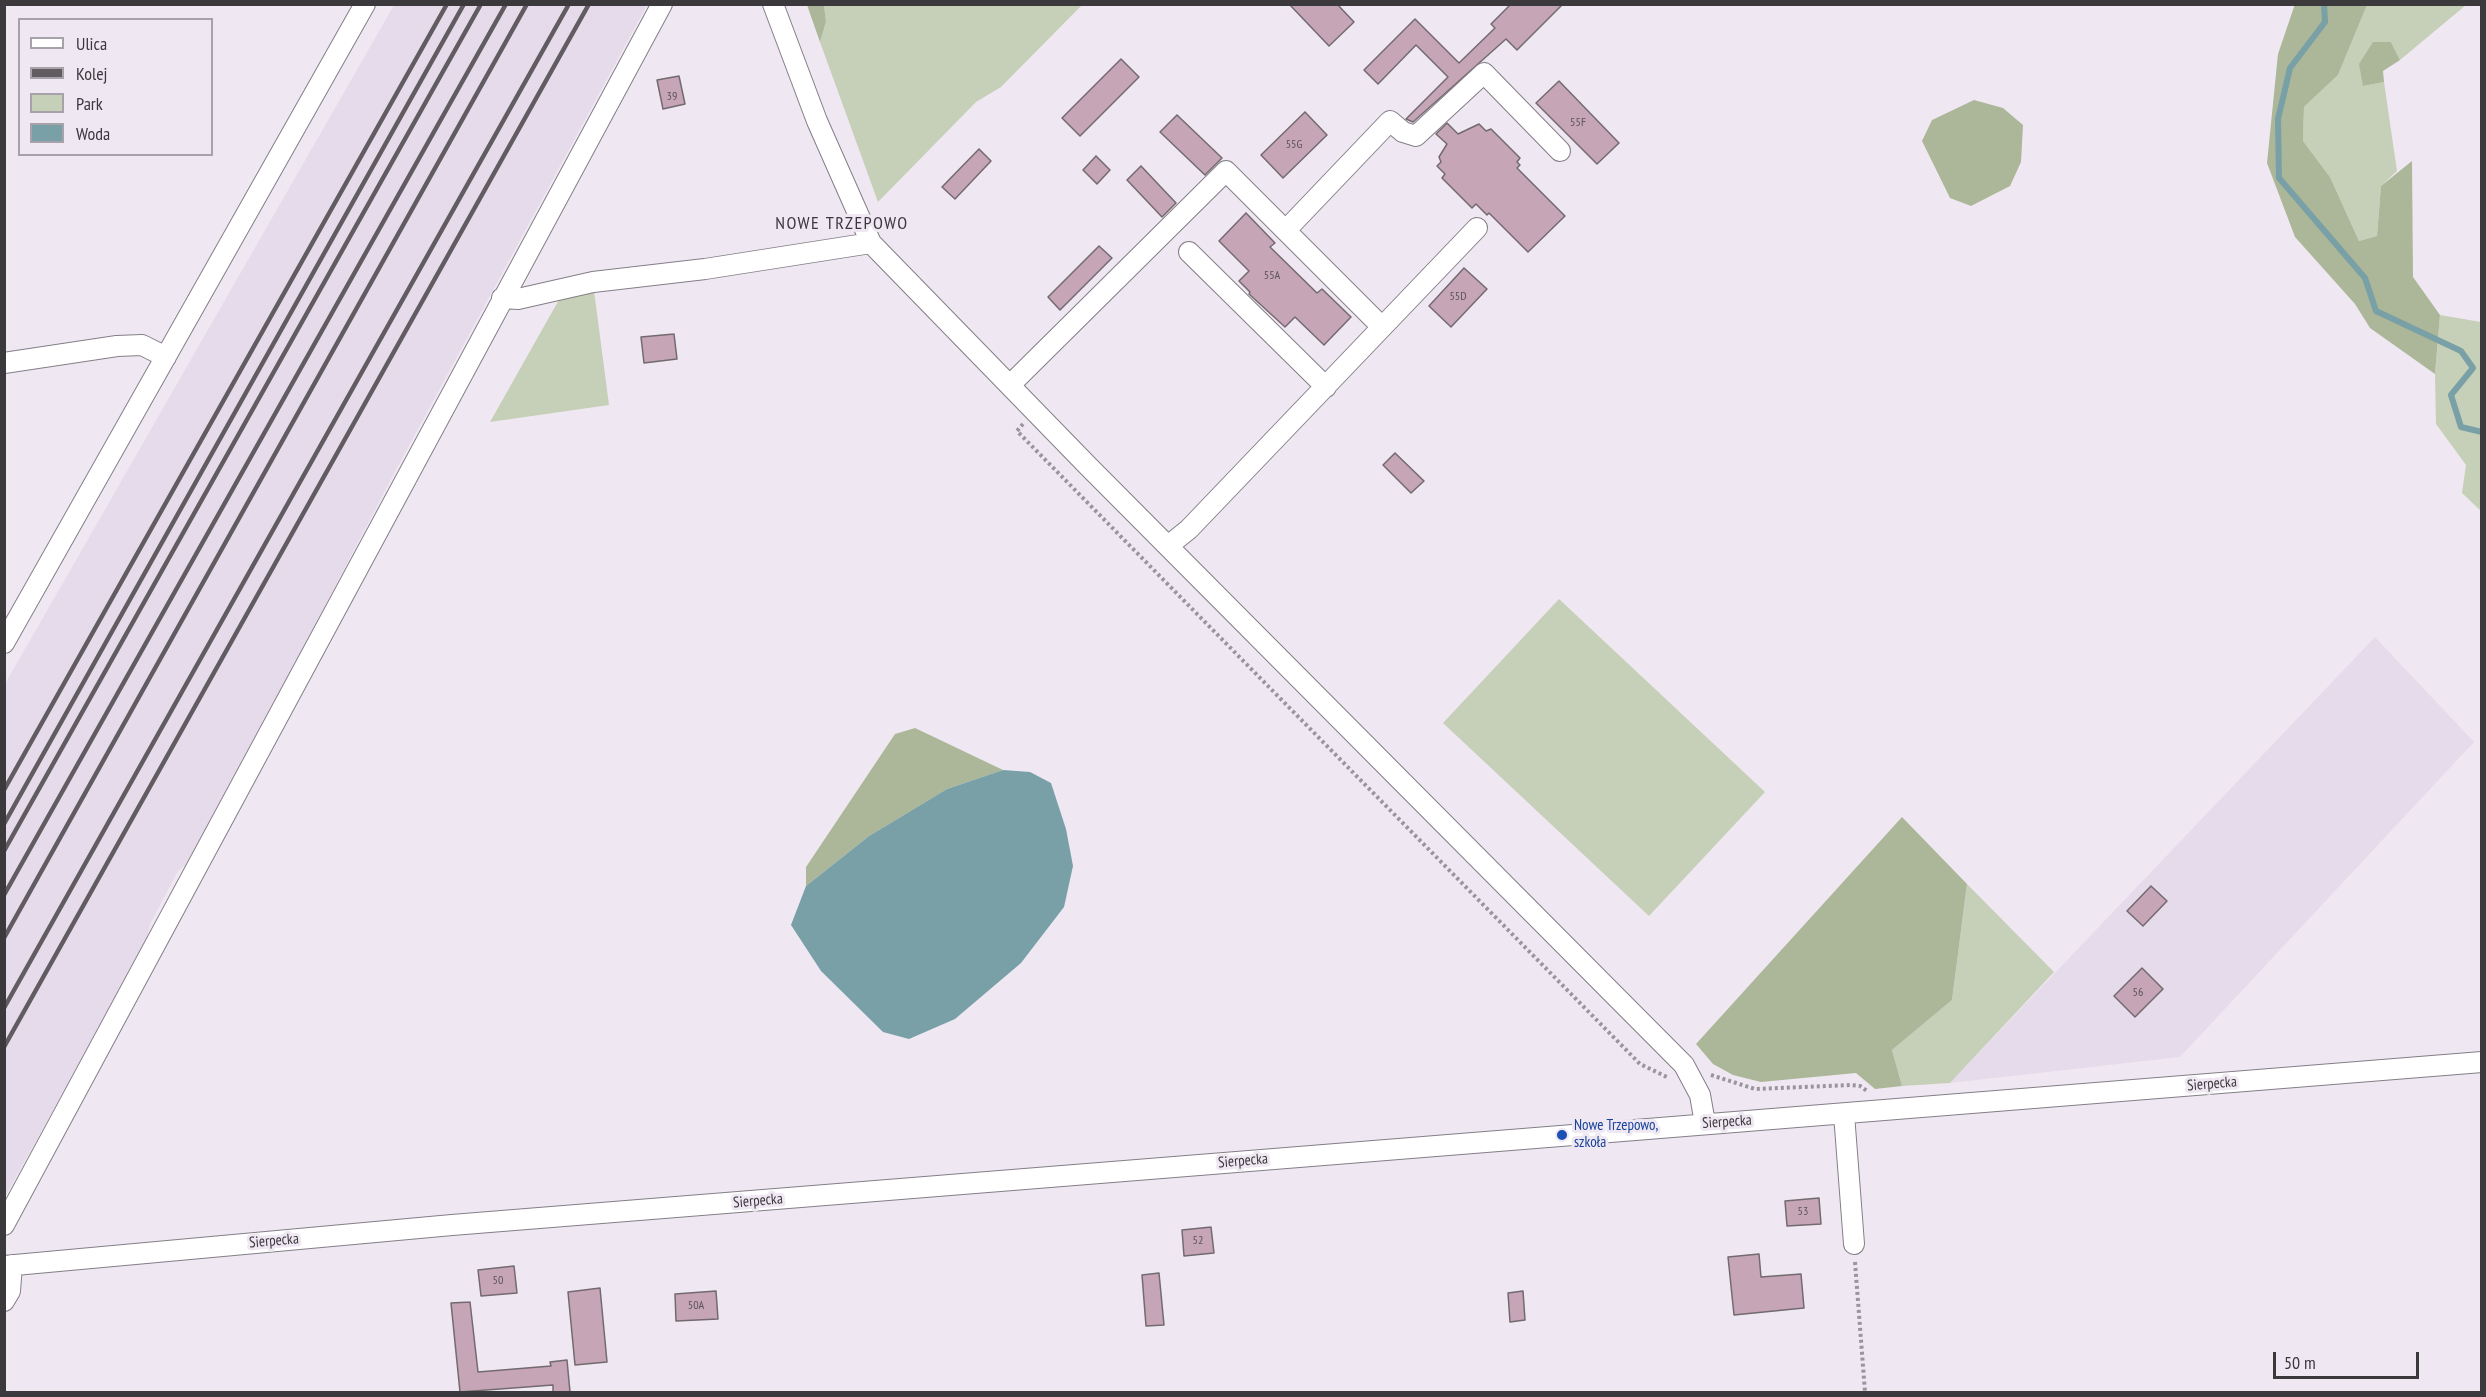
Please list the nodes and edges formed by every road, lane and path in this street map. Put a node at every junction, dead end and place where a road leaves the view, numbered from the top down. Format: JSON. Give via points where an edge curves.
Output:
{"nodes":[{"id":1,"x":365,"y":4,"type":"edge"},
{"id":2,"x":662,"y":4,"type":"edge"},
{"id":3,"x":773,"y":4,"type":"edge"},
{"id":4,"x":1560,"y":151,"type":"dead end"},
{"id":5,"x":1477,"y":228,"type":"dead end"},
{"id":6,"x":1286,"y":230,"type":"junction"},
{"id":7,"x":871,"y":243,"type":"junction"},
{"id":8,"x":1189,"y":252,"type":"dead end"},
{"id":9,"x":502,"y":298,"type":"junction"},
{"id":10,"x":1382,"y":327,"type":"junction"},
{"id":11,"x":166,"y":357,"type":"junction"},
{"id":12,"x":4,"y":363,"type":"edge"},
{"id":13,"x":1010,"y":385,"type":"junction"},
{"id":14,"x":1326,"y":387,"type":"junction"},
{"id":15,"x":1168,"y":546,"type":"junction"},
{"id":16,"x":4,"y":643,"type":"edge"},
{"id":17,"x":2481,"y":1062,"type":"edge"},
{"id":18,"x":1704,"y":1076,"type":"dead end"},
{"id":19,"x":1871,"y":1100,"type":"dead end"},
{"id":20,"x":1844,"y":1114,"type":"junction"},
{"id":21,"x":1706,"y":1124,"type":"junction"},
{"id":22,"x":4,"y":1226,"type":"edge"},
{"id":23,"x":1854,"y":1244,"type":"joint"},
{"id":24,"x":8,"y":1266,"type":"edge"},
{"id":25,"x":4,"y":1301,"type":"edge"},
{"id":26,"x":1865,"y":1392,"type":"edge"}],
"edges":[{"from":1,"to":11,"type":"street"},
{"from":2,"to":9,"type":"street"},
{"from":3,"to":7,"type":"street","via":[[817,121]]},
{"from":4,"to":6,"type":"street","via":[[1484,73],[1416,136],[1403,132],[1390,121]]},
{"from":5,"to":10,"type":"street"},
{"from":6,"to":10,"type":"street"},
{"from":6,"to":13,"type":"street","via":[[1226,171]]},
{"from":7,"to":9,"type":"street"},
{"from":7,"to":13,"type":"street"},
{"from":8,"to":14,"type":"street"},
{"from":9,"to":22,"type":"street"},
{"from":10,"to":14,"type":"street"},
{"from":11,"to":12,"type":"street","via":[[142,345]]},
{"from":11,"to":16,"type":"street"},
{"from":13,"to":15,"type":"street"},
{"from":14,"to":15,"type":"street","via":[[1190,529]]},
{"from":15,"to":21,"type":"street","via":[[1684,1065],[1697,1088]]},
{"from":17,"to":20,"type":"street","name":"Sierpecka"},
{"from":18,"to":19,"type":"path","via":[[1755,1089],[1860,1086],[1869,1092]]},
{"from":20,"to":21,"type":"street","name":"Sierpecka"},
{"from":20,"to":23,"type":"street"},
{"from":21,"to":24,"type":"street","name":"Sierpecka","via":[[452,1225]]},
{"from":23,"to":26,"type":"path"},
{"from":24,"to":25,"type":"street","via":[[10,1291]]}]}
